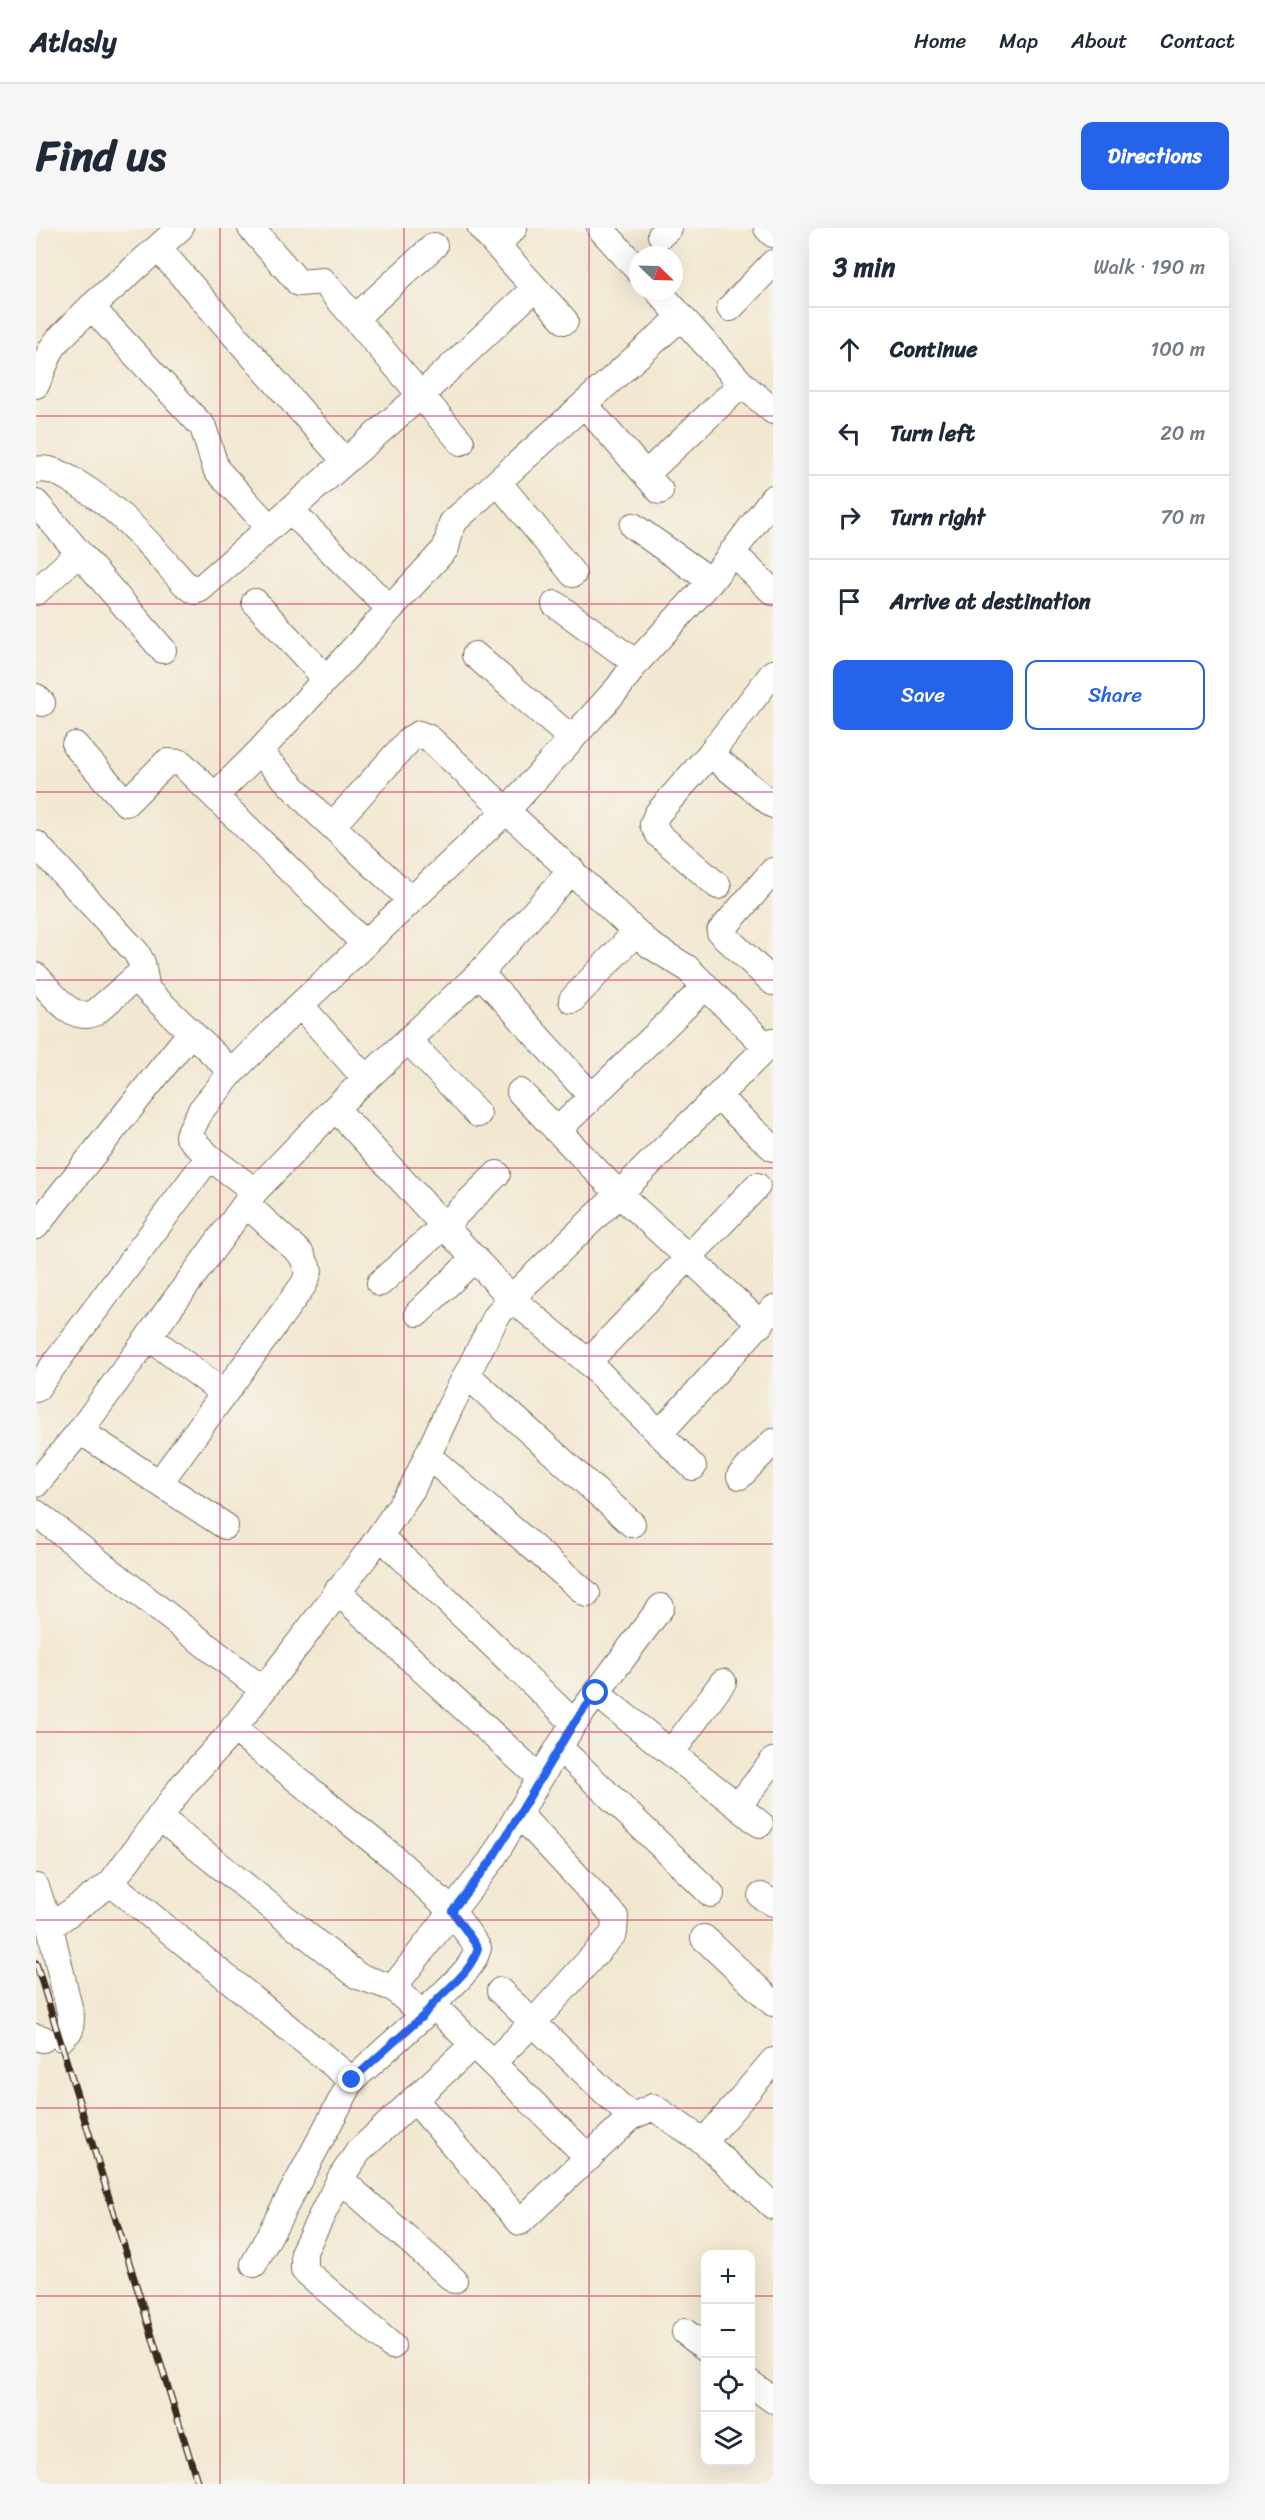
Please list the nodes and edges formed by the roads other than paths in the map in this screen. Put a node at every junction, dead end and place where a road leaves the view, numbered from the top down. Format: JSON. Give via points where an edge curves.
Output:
{"nodes":[{"id":1,"x":180,"y":228,"type":"edge"},
{"id":2,"x":251,"y":228,"type":"edge"},
{"id":3,"x":600,"y":228,"type":"edge"},
{"id":4,"x":767,"y":228,"type":"edge"},
{"id":5,"x":497,"y":234,"type":"edge"},
{"id":6,"x":773,"y":234,"type":"edge"},
{"id":7,"x":434,"y":246,"type":"dead end"},
{"id":8,"x":158,"y":248,"type":"junction"},
{"id":9,"x":629,"y":260,"type":"edge"},
{"id":10,"x":773,"y":263,"type":"edge"},
{"id":11,"x":535,"y":288,"type":"junction"},
{"id":12,"x":665,"y":300,"type":"edge"},
{"id":13,"x":91,"y":307,"type":"junction"},
{"id":14,"x":730,"y":308,"type":"dead end"},
{"id":15,"x":681,"y":317,"type":"junction"},
{"id":16,"x":355,"y":318,"type":"junction"},
{"id":17,"x":565,"y":321,"type":"dead end"},
{"id":18,"x":742,"y":384,"type":"junction"},
{"id":19,"x":36,"y":385,"type":"edge"},
{"id":20,"x":421,"y":395,"type":"junction"},
{"id":21,"x":585,"y":404,"type":"junction"},
{"id":22,"x":773,"y":411,"type":"edge"},
{"id":23,"x":461,"y":442,"type":"dead end"},
{"id":24,"x":345,"y":461,"type":"junction"},
{"id":25,"x":36,"y":470,"type":"edge"},
{"id":26,"x":498,"y":482,"type":"junction"},
{"id":27,"x":773,"y":498,"type":"edge"},
{"id":28,"x":36,"y":503,"type":"edge"},
{"id":29,"x":290,"y":510,"type":"junction"},
{"id":30,"x":633,"y":526,"type":"dead end"},
{"id":31,"x":270,"y":528,"type":"junction"},
{"id":32,"x":732,"y":552,"type":"junction"},
{"id":33,"x":79,"y":553,"type":"junction"},
{"id":34,"x":573,"y":574,"type":"dead end"},
{"id":35,"x":711,"y":581,"type":"junction"},
{"id":36,"x":36,"y":592,"type":"edge"},
{"id":37,"x":773,"y":592,"type":"edge"},
{"id":38,"x":255,"y":602,"type":"dead end"},
{"id":39,"x":555,"y":604,"type":"dead end"},
{"id":40,"x":390,"y":609,"type":"junction"},
{"id":41,"x":163,"y":650,"type":"dead end"},
{"id":42,"x":475,"y":654,"type":"dead end"},
{"id":43,"x":636,"y":663,"type":"junction"},
{"id":44,"x":326,"y":679,"type":"junction"},
{"id":45,"x":770,"y":682,"type":"edge"},
{"id":46,"x":572,"y":739,"type":"junction"},
{"id":47,"x":75,"y":745,"type":"dead end"},
{"id":48,"x":259,"y":752,"type":"junction"},
{"id":49,"x":710,"y":754,"type":"junction"},
{"id":50,"x":216,"y":795,"type":"junction"},
{"id":51,"x":773,"y":806,"type":"edge"},
{"id":52,"x":506,"y":811,"type":"junction"},
{"id":53,"x":332,"y":826,"type":"junction"},
{"id":54,"x":36,"y":844,"type":"edge"},
{"id":55,"x":572,"y":870,"type":"junction"},
{"id":56,"x":773,"y":871,"type":"edge"},
{"id":57,"x":718,"y":886,"type":"dead end"},
{"id":58,"x":411,"y":900,"type":"junction"},
{"id":59,"x":636,"y":932,"type":"junction"},
{"id":60,"x":365,"y":944,"type":"junction"},
{"id":61,"x":142,"y":971,"type":"junction"},
{"id":62,"x":480,"y":973,"type":"junction"},
{"id":63,"x":36,"y":976,"type":"edge"},
{"id":64,"x":773,"y":982,"type":"edge"},
{"id":65,"x":706,"y":986,"type":"junction"},
{"id":66,"x":572,"y":1000,"type":"dead end"},
{"id":67,"x":300,"y":1005,"type":"junction"},
{"id":68,"x":191,"y":1032,"type":"junction"},
{"id":69,"x":408,"y":1040,"type":"junction"},
{"id":70,"x":770,"y":1044,"type":"edge"},
{"id":71,"x":232,"y":1072,"type":"junction"},
{"id":72,"x":366,"y":1079,"type":"junction"},
{"id":73,"x":520,"y":1092,"type":"dead end"},
{"id":74,"x":592,"y":1097,"type":"junction"},
{"id":75,"x":718,"y":1097,"type":"junction"},
{"id":76,"x":335,"y":1108,"type":"junction"},
{"id":77,"x":478,"y":1114,"type":"dead end"},
{"id":78,"x":557,"y":1131,"type":"junction"},
{"id":79,"x":773,"y":1148,"type":"edge"},
{"id":80,"x":209,"y":1157,"type":"junction"},
{"id":81,"x":497,"y":1174,"type":"dead end"},
{"id":82,"x":757,"y":1186,"type":"dead end"},
{"id":83,"x":619,"y":1194,"type":"junction"},
{"id":84,"x":251,"y":1198,"type":"junction"},
{"id":85,"x":445,"y":1225,"type":"junction"},
{"id":86,"x":36,"y":1226,"type":"edge"},
{"id":87,"x":475,"y":1258,"type":"junction"},
{"id":88,"x":688,"y":1258,"type":"junction"},
{"id":89,"x":380,"y":1282,"type":"dead end"},
{"id":90,"x":511,"y":1298,"type":"junction"},
{"id":91,"x":418,"y":1312,"type":"dead end"},
{"id":92,"x":767,"y":1316,"type":"edge"},
{"id":93,"x":150,"y":1338,"type":"junction"},
{"id":94,"x":588,"y":1362,"type":"junction"},
{"id":95,"x":466,"y":1375,"type":"junction"},
{"id":96,"x":36,"y":1389,"type":"edge"},
{"id":97,"x":224,"y":1393,"type":"junction"},
{"id":98,"x":80,"y":1431,"type":"junction"},
{"id":99,"x":659,"y":1434,"type":"junction"},
{"id":100,"x":773,"y":1442,"type":"edge"},
{"id":101,"x":428,"y":1456,"type":"junction"},
{"id":102,"x":693,"y":1467,"type":"dead end"},
{"id":103,"x":740,"y":1476,"type":"dead end"},
{"id":104,"x":160,"y":1482,"type":"junction"},
{"id":105,"x":36,"y":1484,"type":"edge"},
{"id":106,"x":36,"y":1513,"type":"edge"},
{"id":107,"x":632,"y":1524,"type":"dead end"},
{"id":108,"x":225,"y":1526,"type":"dead end"},
{"id":109,"x":380,"y":1536,"type":"junction"},
{"id":110,"x":337,"y":1592,"type":"junction"},
{"id":111,"x":587,"y":1594,"type":"dead end"},
{"id":112,"x":661,"y":1607,"type":"dead end"},
{"id":113,"x":723,"y":1682,"type":"dead end"},
{"id":114,"x":262,"y":1689,"type":"junction"},
{"id":115,"x":596,"y":1693,"type":"junction"},
{"id":116,"x":574,"y":1723,"type":"junction"},
{"id":117,"x":233,"y":1728,"type":"junction"},
{"id":118,"x":560,"y":1748,"type":"junction"},
{"id":119,"x":671,"y":1753,"type":"junction"},
{"id":120,"x":773,"y":1761,"type":"edge"},
{"id":121,"x":540,"y":1778,"type":"junction"},
{"id":122,"x":738,"y":1806,"type":"junction"},
{"id":123,"x":519,"y":1814,"type":"junction"},
{"id":124,"x":159,"y":1817,"type":"junction"},
{"id":125,"x":760,"y":1824,"type":"dead end"},
{"id":126,"x":111,"y":1883,"type":"junction"},
{"id":127,"x":36,"y":1887,"type":"edge"},
{"id":128,"x":711,"y":1894,"type":"dead end"},
{"id":129,"x":452,"y":1911,"type":"junction"},
{"id":130,"x":50,"y":1927,"type":"junction"},
{"id":131,"x":704,"y":1938,"type":"dead end"},
{"id":132,"x":393,"y":1988,"type":"junction"},
{"id":133,"x":500,"y":1991,"type":"dead end"},
{"id":134,"x":773,"y":2003,"type":"edge"},
{"id":135,"x":428,"y":2009,"type":"junction"},
{"id":136,"x":533,"y":2022,"type":"junction"},
{"id":137,"x":47,"y":2038,"type":"edge"},
{"id":138,"x":473,"y":2045,"type":"junction"},
{"id":139,"x":773,"y":2061,"type":"edge"},
{"id":140,"x":492,"y":2063,"type":"junction"},
{"id":141,"x":352,"y":2080,"type":"junction"},
{"id":142,"x":414,"y":2099,"type":"junction"},
{"id":143,"x":631,"y":2118,"type":"junction"},
{"id":144,"x":704,"y":2142,"type":"junction"},
{"id":145,"x":589,"y":2158,"type":"junction"},
{"id":146,"x":340,"y":2179,"type":"junction"},
{"id":147,"x":773,"y":2206,"type":"edge"},
{"id":148,"x":254,"y":2264,"type":"dead end"},
{"id":149,"x":454,"y":2280,"type":"dead end"},
{"id":150,"x":685,"y":2332,"type":"dead end"},
{"id":151,"x":701,"y":2345,"type":"edge"},
{"id":152,"x":392,"y":2346,"type":"dead end"},
{"id":153,"x":755,"y":2387,"type":"edge"},
{"id":154,"x":773,"y":2400,"type":"edge"}],
"edges":[{"from":1,"to":8,"type":"street"},
{"from":2,"to":16,"type":"street","via":[[299,283],[323,281]]},
{"from":3,"to":9,"type":"street"},
{"from":4,"to":6,"type":"street"},
{"from":5,"to":11,"type":"street"},
{"from":7,"to":16,"type":"street"},
{"from":8,"to":13,"type":"street"},
{"from":8,"to":24,"type":"street"},
{"from":10,"to":14,"type":"street"},
{"from":11,"to":17,"type":"street"},
{"from":11,"to":20,"type":"street"},
{"from":12,"to":15,"type":"street"},
{"from":13,"to":19,"type":"street","via":[[51,350]]},
{"from":13,"to":31,"type":"street","via":[[203,427],[216,469]]},
{"from":15,"to":18,"type":"street"},
{"from":15,"to":21,"type":"street"},
{"from":16,"to":20,"type":"street"},
{"from":18,"to":21,"type":"street","via":[[653,483]]},
{"from":18,"to":22,"type":"street"},
{"from":20,"to":23,"type":"street"},
{"from":20,"to":24,"type":"street"},
{"from":21,"to":26,"type":"street"},
{"from":24,"to":29,"type":"street"},
{"from":25,"to":31,"type":"street","via":[[60,473],[106,502],[195,591]]},
{"from":26,"to":34,"type":"street"},
{"from":26,"to":40,"type":"street","via":[[452,523],[446,548]]},
{"from":27,"to":32,"type":"street"},
{"from":28,"to":33,"type":"street"},
{"from":29,"to":31,"type":"street"},
{"from":29,"to":40,"type":"street"},
{"from":30,"to":35,"type":"street"},
{"from":32,"to":35,"type":"street"},
{"from":32,"to":37,"type":"street"},
{"from":33,"to":36,"type":"street"},
{"from":33,"to":41,"type":"street"},
{"from":35,"to":43,"type":"street"},
{"from":38,"to":44,"type":"street"},
{"from":39,"to":43,"type":"street"},
{"from":40,"to":44,"type":"street"},
{"from":42,"to":46,"type":"street"},
{"from":43,"to":46,"type":"street"},
{"from":44,"to":48,"type":"street"},
{"from":45,"to":49,"type":"street"},
{"from":46,"to":52,"type":"street"},
{"from":47,"to":50,"type":"street","via":[[126,803],[167,762],[181,763]]},
{"from":48,"to":50,"type":"street"},
{"from":48,"to":53,"type":"street"},
{"from":49,"to":51,"type":"street"},
{"from":49,"to":57,"type":"street","via":[[657,814],[653,824],[659,835]]},
{"from":50,"to":60,"type":"street"},
{"from":52,"to":53,"type":"street","via":[[429,738],[419,734],[410,739]]},
{"from":52,"to":55,"type":"street"},
{"from":52,"to":58,"type":"street"},
{"from":53,"to":58,"type":"street"},
{"from":54,"to":61,"type":"street","via":[[136,952]]},
{"from":55,"to":59,"type":"street"},
{"from":55,"to":62,"type":"street"},
{"from":56,"to":64,"type":"street","via":[[720,932]]},
{"from":58,"to":60,"type":"street"},
{"from":59,"to":65,"type":"street"},
{"from":59,"to":66,"type":"street"},
{"from":60,"to":67,"type":"street"},
{"from":61,"to":63,"type":"street","via":[[89,1016],[72,1013]]},
{"from":61,"to":68,"type":"street","via":[[147,990]]},
{"from":62,"to":69,"type":"street"},
{"from":62,"to":74,"type":"street"},
{"from":65,"to":70,"type":"street"},
{"from":65,"to":74,"type":"street"},
{"from":67,"to":71,"type":"street"},
{"from":67,"to":72,"type":"street"},
{"from":68,"to":71,"type":"street"},
{"from":68,"to":86,"type":"street"},
{"from":69,"to":72,"type":"street"},
{"from":69,"to":77,"type":"street"},
{"from":70,"to":75,"type":"street"},
{"from":71,"to":80,"type":"street","via":[[201,1110],[188,1136]]},
{"from":72,"to":76,"type":"street"},
{"from":73,"to":78,"type":"street"},
{"from":74,"to":78,"type":"street"},
{"from":75,"to":79,"type":"street"},
{"from":75,"to":83,"type":"street"},
{"from":76,"to":84,"type":"street"},
{"from":76,"to":85,"type":"street"},
{"from":78,"to":83,"type":"street"},
{"from":80,"to":84,"type":"street"},
{"from":80,"to":96,"type":"street"},
{"from":81,"to":85,"type":"street"},
{"from":82,"to":88,"type":"street"},
{"from":83,"to":88,"type":"street"},
{"from":83,"to":90,"type":"street"},
{"from":84,"to":93,"type":"street"},
{"from":84,"to":97,"type":"street","via":[[301,1254],[309,1271],[304,1284]]},
{"from":85,"to":87,"type":"street"},
{"from":85,"to":89,"type":"street"},
{"from":87,"to":90,"type":"street"},
{"from":87,"to":91,"type":"street"},
{"from":88,"to":92,"type":"street"},
{"from":88,"to":94,"type":"street"},
{"from":90,"to":94,"type":"street"},
{"from":90,"to":95,"type":"street","via":[[496,1317]]},
{"from":92,"to":99,"type":"street"},
{"from":93,"to":97,"type":"street"},
{"from":93,"to":98,"type":"street"},
{"from":94,"to":99,"type":"street"},
{"from":95,"to":101,"type":"street"},
{"from":95,"to":107,"type":"street"},
{"from":97,"to":104,"type":"street"},
{"from":98,"to":104,"type":"street"},
{"from":98,"to":105,"type":"street"},
{"from":99,"to":102,"type":"street"},
{"from":100,"to":103,"type":"street"},
{"from":101,"to":109,"type":"street","via":[[412,1489]]},
{"from":101,"to":111,"type":"street"},
{"from":104,"to":108,"type":"street"},
{"from":106,"to":114,"type":"street"},
{"from":109,"to":110,"type":"street"},
{"from":109,"to":116,"type":"street"},
{"from":110,"to":114,"type":"street"},
{"from":110,"to":121,"type":"street"},
{"from":112,"to":115,"type":"street"},
{"from":113,"to":119,"type":"street"},
{"from":114,"to":117,"type":"street"},
{"from":115,"to":116,"type":"street"},
{"from":115,"to":119,"type":"street"},
{"from":116,"to":118,"type":"street"},
{"from":117,"to":124,"type":"street"},
{"from":117,"to":129,"type":"street","via":[[393,1857]]},
{"from":118,"to":121,"type":"street"},
{"from":118,"to":128,"type":"street"},
{"from":119,"to":122,"type":"street"},
{"from":120,"to":122,"type":"street"},
{"from":121,"to":123,"type":"street"},
{"from":122,"to":125,"type":"street"},
{"from":123,"to":129,"type":"street","via":[[491,1861]]},
{"from":123,"to":136,"type":"street","via":[[615,1917],[614,1934]]},
{"from":124,"to":126,"type":"street"},
{"from":124,"to":132,"type":"street","via":[[358,1976]]},
{"from":126,"to":130,"type":"street"},
{"from":126,"to":141,"type":"street"},
{"from":127,"to":130,"type":"street"},
{"from":129,"to":132,"type":"street"},
{"from":129,"to":135,"type":"street","via":[[478,1948],[475,1961]]},
{"from":130,"to":137,"type":"street","via":[[71,2016],[70,2030]]},
{"from":131,"to":134,"type":"street"},
{"from":132,"to":135,"type":"street"},
{"from":133,"to":136,"type":"street"},
{"from":135,"to":138,"type":"street"},
{"from":135,"to":141,"type":"street"},
{"from":136,"to":140,"type":"street"},
{"from":136,"to":143,"type":"street"},
{"from":138,"to":140,"type":"street"},
{"from":138,"to":142,"type":"street"},
{"from":139,"to":144,"type":"street"},
{"from":140,"to":145,"type":"street"},
{"from":141,"to":148,"type":"street"},
{"from":142,"to":145,"type":"street","via":[[520,2222]]},
{"from":142,"to":146,"type":"street","via":[[358,2152]]},
{"from":143,"to":144,"type":"street","via":[[653,2107]]},
{"from":143,"to":145,"type":"street"},
{"from":144,"to":147,"type":"street"},
{"from":146,"to":149,"type":"street"},
{"from":146,"to":152,"type":"street","via":[[304,2251],[304,2270]]},
{"from":150,"to":151,"type":"street"},
{"from":153,"to":154,"type":"street"}]}
